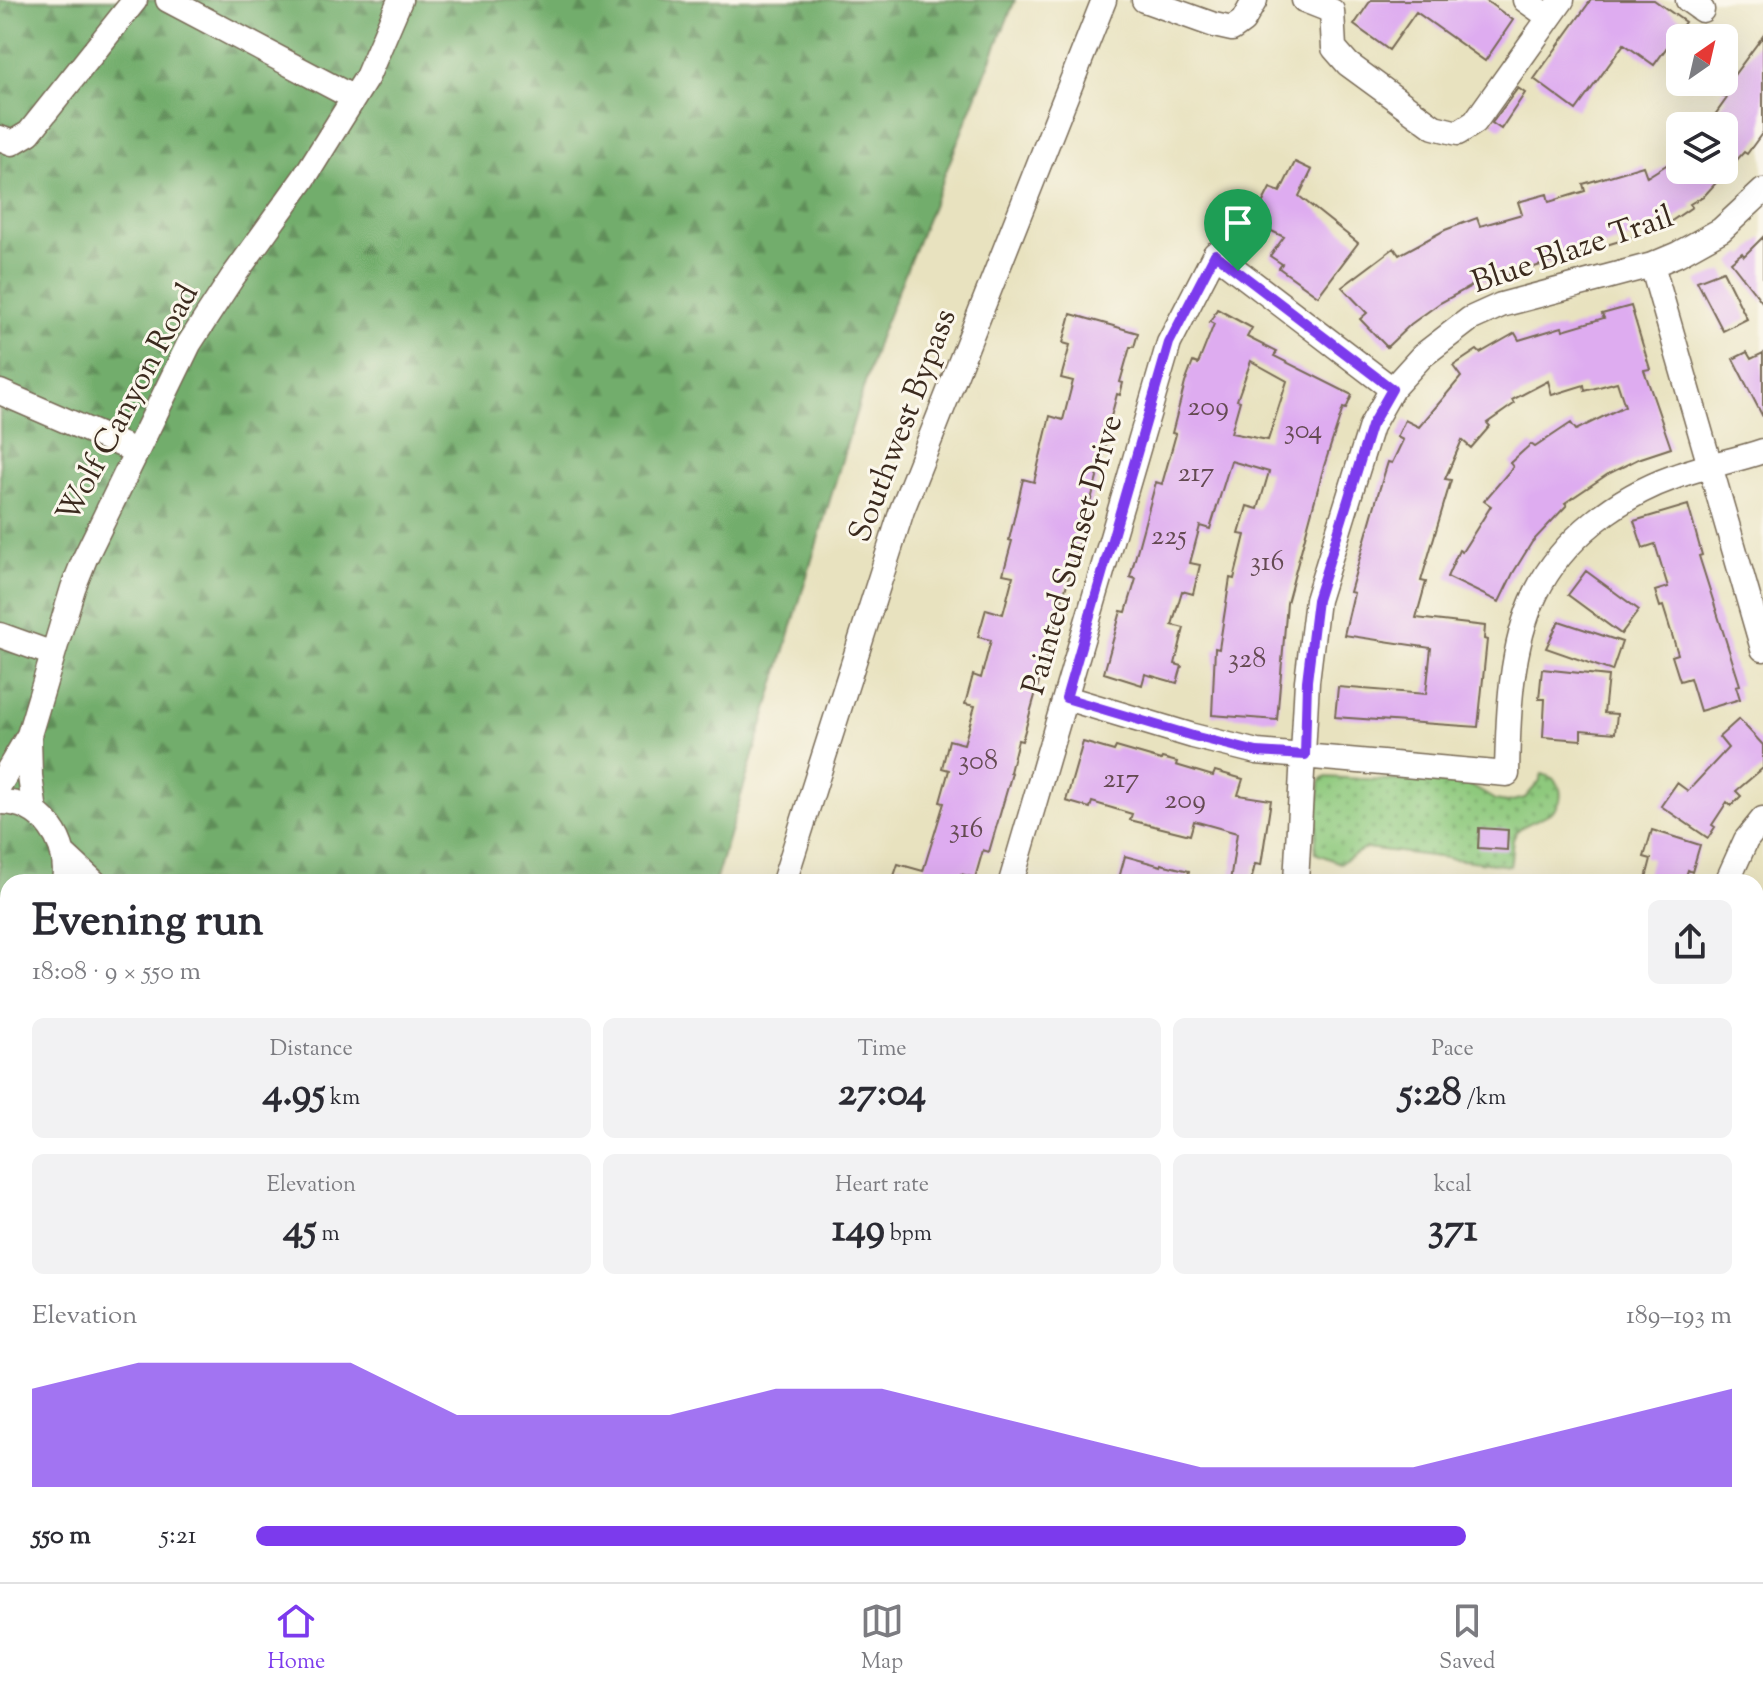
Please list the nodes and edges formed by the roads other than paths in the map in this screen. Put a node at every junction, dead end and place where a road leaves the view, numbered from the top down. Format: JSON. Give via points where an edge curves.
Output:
{"nodes":[{"id":1,"x":135,"y":0,"type":"edge"},
{"id":2,"x":168,"y":0,"type":"edge"},
{"id":3,"x":400,"y":0,"type":"edge"},
{"id":4,"x":1104,"y":0,"type":"edge"},
{"id":5,"x":1144,"y":0,"type":"edge"},
{"id":6,"x":1255,"y":0,"type":"edge"},
{"id":7,"x":1304,"y":0,"type":"edge"},
{"id":8,"x":1525,"y":0,"type":"edge"},
{"id":9,"x":1341,"y":5,"type":"edge"},
{"id":10,"x":1555,"y":9,"type":"edge"},
{"id":11,"x":354,"y":98,"type":"junction"},
{"id":12,"x":0,"y":138,"type":"edge"},
{"id":13,"x":1763,"y":191,"type":"edge"},
{"id":14,"x":1652,"y":265,"type":"junction"},
{"id":15,"x":1392,"y":389,"type":"junction"},
{"id":16,"x":0,"y":392,"type":"edge"},
{"id":17,"x":136,"y":451,"type":"junction"},
{"id":18,"x":1763,"y":451,"type":"edge"},
{"id":19,"x":1711,"y":466,"type":"junction"},
{"id":20,"x":0,"y":635,"type":"edge"},
{"id":21,"x":1763,"y":649,"type":"edge"},
{"id":22,"x":53,"y":654,"type":"junction"},
{"id":23,"x":1066,"y":698,"type":"junction"},
{"id":24,"x":29,"y":735,"type":"junction"},
{"id":25,"x":1305,"y":755,"type":"junction"},
{"id":26,"x":0,"y":784,"type":"edge"},
{"id":27,"x":0,"y":802,"type":"edge"},
{"id":28,"x":35,"y":812,"type":"junction"},
{"id":29,"x":1763,"y":819,"type":"edge"},
{"id":30,"x":65,"y":855,"type":"junction"},
{"id":31,"x":64,"y":874,"type":"edge"},
{"id":32,"x":85,"y":874,"type":"edge"},
{"id":33,"x":787,"y":874,"type":"edge"},
{"id":34,"x":1013,"y":874,"type":"edge"},
{"id":35,"x":1297,"y":874,"type":"edge"},
{"id":36,"x":1731,"y":874,"type":"edge"}],
"edges":[{"from":1,"to":12,"type":"street","via":[[29,133],[12,143]]},
{"from":2,"to":11,"type":"street"},
{"from":3,"to":11,"type":"street","name":"Wolf Canyon Road"},
{"from":4,"to":33,"type":"street","name":"Southwest Bypass","via":[[902,510]]},
{"from":5,"to":6,"type":"street","via":[[1232,29]]},
{"from":7,"to":9,"type":"street"},
{"from":8,"to":10,"type":"street"},
{"from":9,"to":10,"type":"street","via":[[1334,48],[1348,64],[1434,127],[1458,133],[1475,122]]},
{"from":11,"to":17,"type":"street","name":"Wolf Canyon Road","via":[[189,344]]},
{"from":13,"to":14,"type":"street","name":"Blue Blaze Trail","via":[[1721,230]]},
{"from":14,"to":15,"type":"street","name":"Blue Blaze Trail","via":[[1501,305],[1470,319],[1422,356]]},
{"from":14,"to":19,"type":"street"},
{"from":15,"to":23,"type":"street","name":"Painted Sunset Drive","via":[[1215,254],[1169,343]]},
{"from":15,"to":25,"type":"street","name":"Blue Blaze Trail","via":[[1371,426],[1317,600]]},
{"from":16,"to":17,"type":"street"},
{"from":17,"to":22,"type":"street","name":"Wolf Canyon Road","via":[[85,558]]},
{"from":18,"to":19,"type":"street"},
{"from":19,"to":21,"type":"street"},
{"from":19,"to":25,"type":"street","via":[[1631,496],[1576,538],[1556,561],[1536,593],[1517,657],[1507,774]]},
{"from":20,"to":22,"type":"street"},
{"from":22,"to":24,"type":"street","name":"Wolf Canyon Road"},
{"from":23,"to":25,"type":"street","via":[[1257,752]]},
{"from":23,"to":34,"type":"street","name":"Painted Sunset Drive"},
{"from":24,"to":26,"type":"street","name":"Wolf Canyon Road"},
{"from":24,"to":28,"type":"street","name":"Wolf Canyon Road"},
{"from":25,"to":35,"type":"street","name":"Blue Blaze Trail"},
{"from":27,"to":28,"type":"street"},
{"from":28,"to":30,"type":"street","via":[[48,823]]},
{"from":29,"to":36,"type":"street"},
{"from":30,"to":31,"type":"street"},
{"from":30,"to":32,"type":"street"}]}
